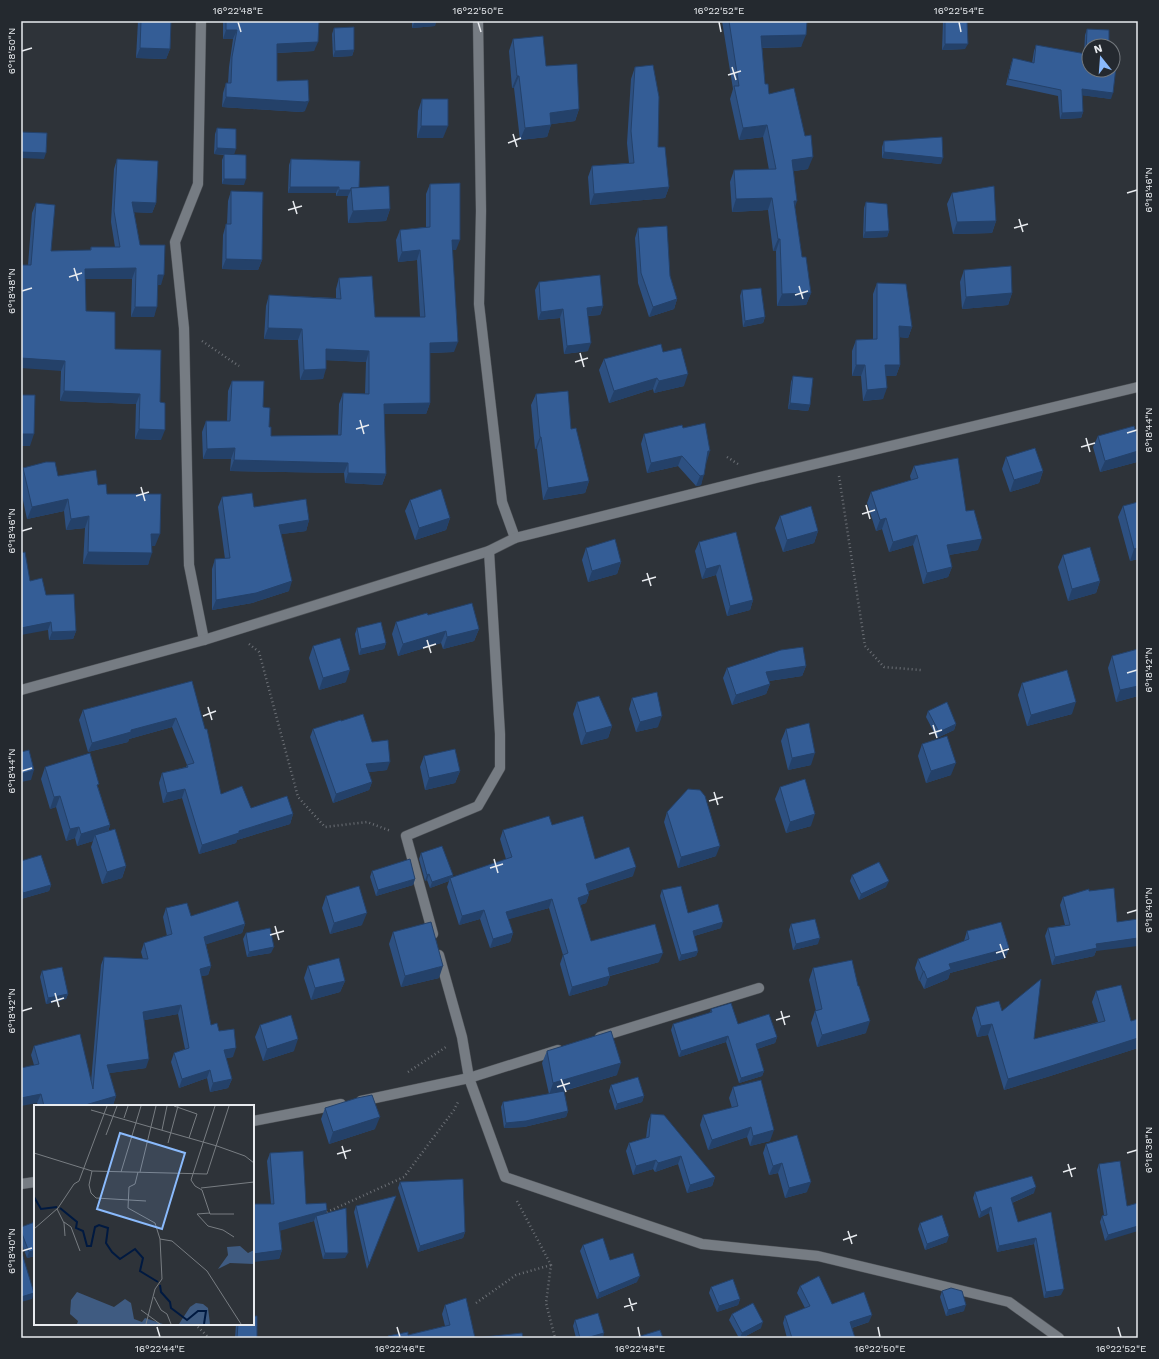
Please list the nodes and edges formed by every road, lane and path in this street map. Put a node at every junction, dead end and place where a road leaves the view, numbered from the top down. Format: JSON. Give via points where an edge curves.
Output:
{"nodes":[{"id":1,"x":201,"y":21,"type":"edge"},
{"id":2,"x":478,"y":21,"type":"edge"},
{"id":3,"x":184,"y":328,"type":"junction"},
{"id":4,"x":239,"y":366,"type":"dead end"},
{"id":5,"x":1138,"y":387,"type":"edge"},
{"id":6,"x":836,"y":460,"type":"junction"},
{"id":7,"x":515,"y":538,"type":"junction"},
{"id":8,"x":489,"y":551,"type":"junction"},
{"id":9,"x":232,"y":630,"type":"junction"},
{"id":10,"x":204,"y":640,"type":"junction"},
{"id":11,"x":921,"y":670,"type":"dead end"},
{"id":12,"x":21,"y":690,"type":"edge"},
{"id":13,"x":406,"y":836,"type":"junction"},
{"id":14,"x":759,"y":988,"type":"dead end"},
{"id":15,"x":462,"y":1037,"type":"junction"},
{"id":16,"x":589,"y":1040,"type":"edge"},
{"id":17,"x":566,"y":1048,"type":"edge"},
{"id":18,"x":404,"y":1074,"type":"dead end"},
{"id":19,"x":469,"y":1078,"type":"junction"},
{"id":20,"x":254,"y":1121,"type":"edge"},
{"id":21,"x":505,"y":1178,"type":"junction"},
{"id":22,"x":34,"y":1182,"type":"edge"},
{"id":23,"x":21,"y":1184,"type":"edge"},
{"id":24,"x":316,"y":1217,"type":"edge"},
{"id":25,"x":551,"y":1265,"type":"junction"},
{"id":26,"x":476,"y":1303,"type":"dead end"},
{"id":27,"x":196,"y":1325,"type":"edge"},
{"id":28,"x":209,"y":1338,"type":"edge"},
{"id":29,"x":555,"y":1338,"type":"edge"},
{"id":30,"x":1059,"y":1338,"type":"edge"}],
"edges":[{"from":1,"to":3,"type":"street","via":[[198,184],[175,242]]},
{"from":2,"to":7,"type":"street","via":[[481,210],[479,304],[502,502]]},
{"from":3,"to":4,"type":"path"},
{"from":3,"to":10,"type":"street","via":[[189,565]]},
{"from":5,"to":6,"type":"street"},
{"from":6,"to":7,"type":"street"},
{"from":6,"to":11,"type":"path","via":[[865,646],[884,667]]},
{"from":7,"to":8,"type":"street"},
{"from":8,"to":9,"type":"street"},
{"from":8,"to":13,"type":"street","via":[[500,768],[478,806]]},
{"from":9,"to":10,"type":"street"},
{"from":9,"to":13,"type":"path","via":[[259,652],[298,797],[325,827],[367,822]]},
{"from":10,"to":12,"type":"street"},
{"from":13,"to":15,"type":"street"},
{"from":14,"to":16,"type":"street"},
{"from":15,"to":18,"type":"path"},
{"from":15,"to":19,"type":"street"},
{"from":17,"to":19,"type":"street"},
{"from":19,"to":20,"type":"street"},
{"from":19,"to":21,"type":"street"},
{"from":19,"to":24,"type":"path","via":[[454,1110],[404,1177]]},
{"from":21,"to":25,"type":"path"},
{"from":21,"to":30,"type":"street","via":[[702,1244],[818,1256],[1010,1302]]},
{"from":22,"to":23,"type":"street"},
{"from":25,"to":26,"type":"path","via":[[516,1275]]},
{"from":25,"to":29,"type":"path","via":[[546,1303]]},
{"from":27,"to":28,"type":"path"}]}
